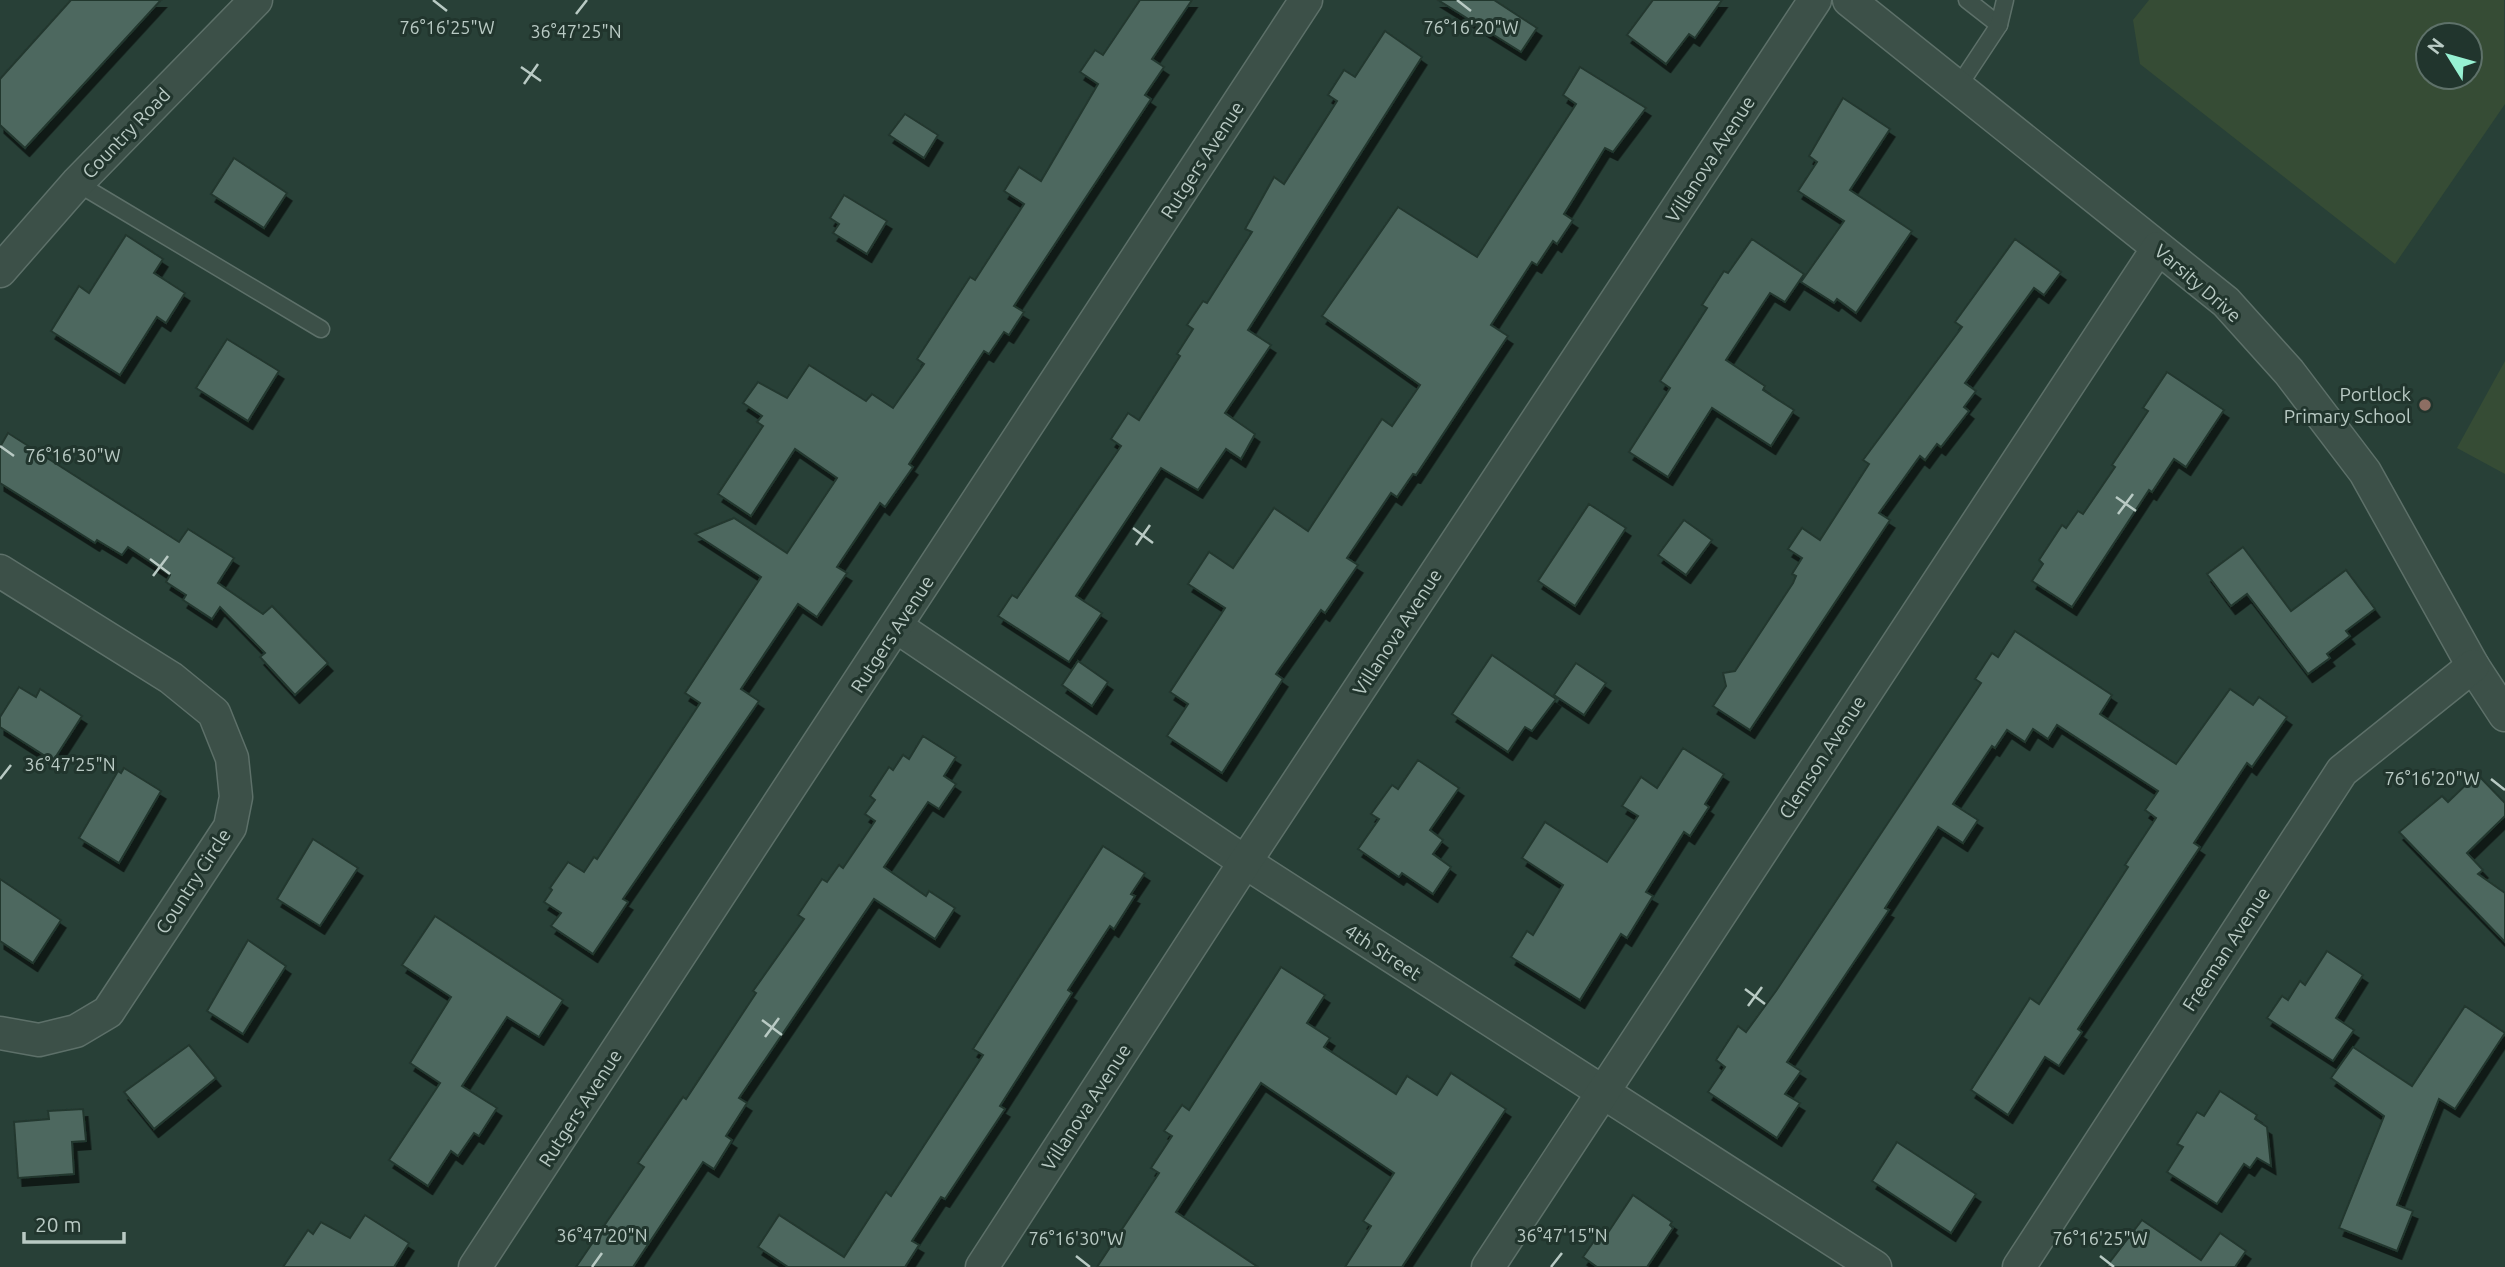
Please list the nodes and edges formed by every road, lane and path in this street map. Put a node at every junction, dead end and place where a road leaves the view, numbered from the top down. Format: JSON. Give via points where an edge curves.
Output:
{"nodes":[{"id":1,"x":256,"y":0,"type":"edge"},
{"id":2,"x":1306,"y":0,"type":"edge"},
{"id":3,"x":1815,"y":0,"type":"edge"},
{"id":4,"x":1849,"y":0,"type":"edge"},
{"id":5,"x":1967,"y":0,"type":"edge"},
{"id":6,"x":2004,"y":0,"type":"edge"},
{"id":7,"x":1999,"y":25,"type":"junction"},
{"id":8,"x":1958,"y":87,"type":"junction"},
{"id":9,"x":77,"y":183,"type":"junction"},
{"id":10,"x":2158,"y":248,"type":"junction"},
{"id":11,"x":0,"y":271,"type":"edge"},
{"id":12,"x":321,"y":329,"type":"dead end"},
{"id":13,"x":0,"y":571,"type":"edge"},
{"id":14,"x":897,"y":627,"type":"junction"},
{"id":15,"x":2473,"y":666,"type":"junction"},
{"id":16,"x":2505,"y":715,"type":"edge"},
{"id":17,"x":1245,"y":862,"type":"junction"},
{"id":18,"x":0,"y":1033,"type":"edge"},
{"id":19,"x":1600,"y":1093,"type":"junction"},
{"id":20,"x":475,"y":1267,"type":"edge"},
{"id":21,"x":982,"y":1267,"type":"edge"},
{"id":22,"x":1488,"y":1267,"type":"edge"},
{"id":23,"x":1875,"y":1267,"type":"edge"},
{"id":24,"x":2019,"y":1267,"type":"edge"}],
"edges":[{"from":1,"to":9,"type":"street","name":"Country Road"},
{"from":2,"to":14,"type":"street","name":"Rutgers Avenue"},
{"from":3,"to":17,"type":"street","name":"Villanova Avenue"},
{"from":4,"to":8,"type":"street","name":"Varsity Drive"},
{"from":5,"to":7,"type":"lane"},
{"from":6,"to":7,"type":"lane"},
{"from":7,"to":8,"type":"lane"},
{"from":8,"to":10,"type":"street","name":"Varsity Drive"},
{"from":9,"to":11,"type":"street","name":"Country Road"},
{"from":9,"to":12,"type":"lane"},
{"from":10,"to":15,"type":"street","name":"Varsity Drive","via":[[2226,302],[2289,372],[2365,472]]},
{"from":10,"to":19,"type":"street","name":"Clemson Avenue"},
{"from":13,"to":18,"type":"street","name":"Country Circle","via":[[171,678],[214,713],[232,758],[236,797],[230,827],[108,1012],[76,1031],[39,1040]]},
{"from":14,"to":17,"type":"street","name":"4th Street"},
{"from":14,"to":20,"type":"street","name":"Rutgers Avenue"},
{"from":15,"to":16,"type":"street","name":"Varsity Drive"},
{"from":15,"to":24,"type":"street","name":"Freeman Avenue","via":[[2342,771]]},
{"from":17,"to":19,"type":"street","name":"4th Street"},
{"from":17,"to":21,"type":"street","name":"Villanova Avenue"},
{"from":19,"to":22,"type":"street","name":"Clemson Avenue"},
{"from":19,"to":23,"type":"street","name":"4th Street"}]}
